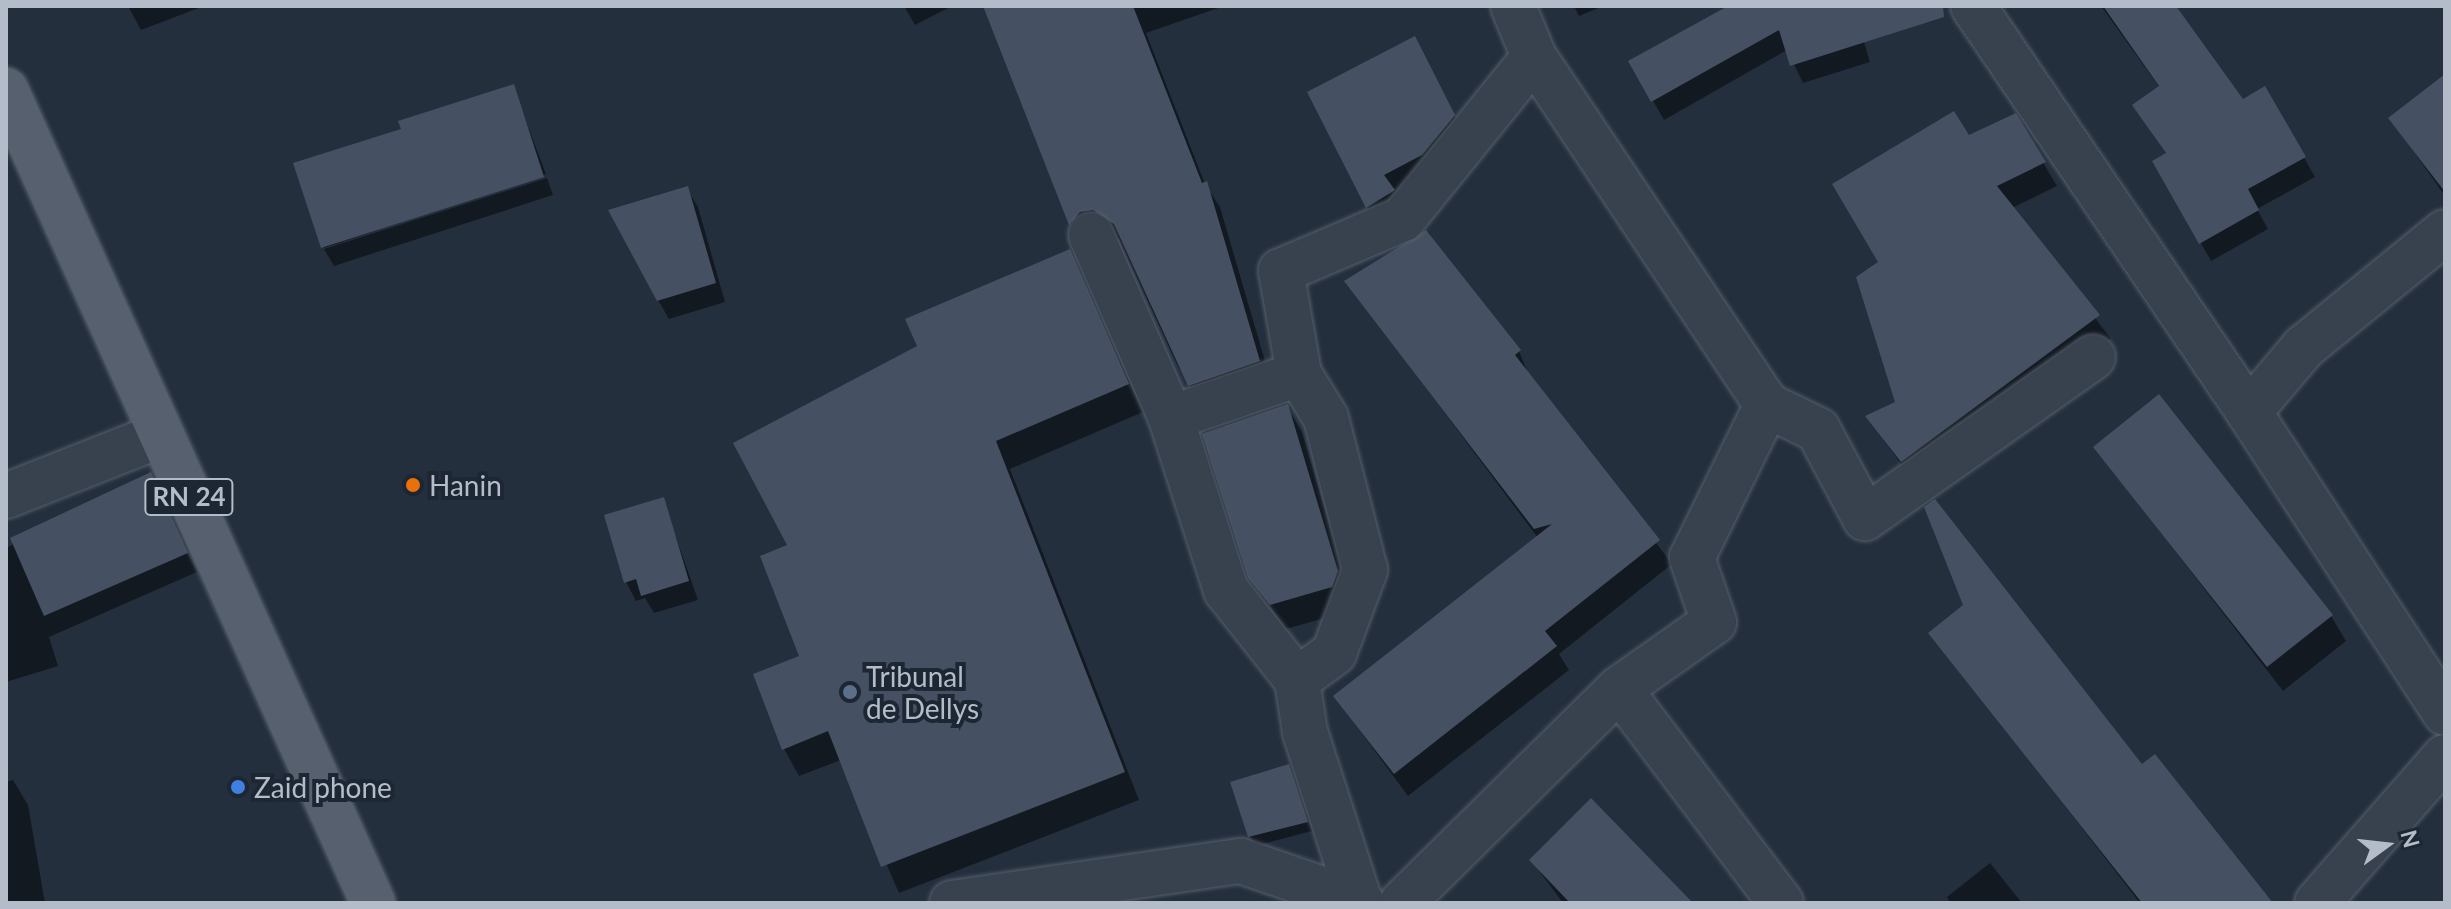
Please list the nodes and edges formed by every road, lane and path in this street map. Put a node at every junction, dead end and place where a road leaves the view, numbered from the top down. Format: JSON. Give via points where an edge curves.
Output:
{"nodes":[{"id":1,"x":1513,"y":6,"type":"edge"},
{"id":2,"x":1973,"y":6,"type":"edge"},
{"id":3,"x":1534,"y":57,"type":"junction"},
{"id":4,"x":6,"y":90,"type":"edge"},
{"id":5,"x":2445,"y":232,"type":"edge"},
{"id":6,"x":1091,"y":235,"type":"dead end"},
{"id":7,"x":2093,"y":357,"type":"dead end"},
{"id":8,"x":1299,"y":374,"type":"junction"},
{"id":9,"x":1767,"y":405,"type":"junction"},
{"id":10,"x":2249,"y":412,"type":"junction"},
{"id":11,"x":1171,"y":418,"type":"junction"},
{"id":12,"x":161,"y":435,"type":"junction"},
{"id":13,"x":6,"y":496,"type":"edge"},
{"id":14,"x":1297,"y":680,"type":"junction"},
{"id":15,"x":1619,"y":689,"type":"junction"},
{"id":16,"x":2445,"y":713,"type":"edge"},
{"id":17,"x":2445,"y":757,"type":"edge"},
{"id":18,"x":373,"y":903,"type":"edge"},
{"id":19,"x":952,"y":903,"type":"edge"},
{"id":20,"x":1361,"y":903,"type":"edge"},
{"id":21,"x":1402,"y":903,"type":"edge"},
{"id":22,"x":1781,"y":903,"type":"edge"},
{"id":23,"x":2317,"y":903,"type":"edge"}],
"edges":[{"from":1,"to":3,"type":"street"},
{"from":2,"to":10,"type":"street"},
{"from":3,"to":8,"type":"street","via":[[1403,219],[1281,271]]},
{"from":3,"to":9,"type":"street"},
{"from":4,"to":12,"type":"main road","number":"RN 24"},
{"from":5,"to":10,"type":"street","via":[[2304,347]]},
{"from":6,"to":11,"type":"street"},
{"from":7,"to":9,"type":"street","via":[[1865,518],[1818,430]]},
{"from":8,"to":11,"type":"street"},
{"from":8,"to":14,"type":"street","via":[[1326,418],[1365,570],[1334,653]]},
{"from":9,"to":15,"type":"street","via":[[1692,558],[1714,622]]},
{"from":10,"to":16,"type":"street"},
{"from":11,"to":14,"type":"street","via":[[1226,590]]},
{"from":12,"to":13,"type":"street"},
{"from":12,"to":18,"type":"main road","number":"RN 24"},
{"from":14,"to":20,"type":"street","via":[[1305,732]]},
{"from":15,"to":21,"type":"street"},
{"from":15,"to":22,"type":"street"},
{"from":17,"to":23,"type":"street"},
{"from":19,"to":20,"type":"street","via":[[1241,861]]}]}
